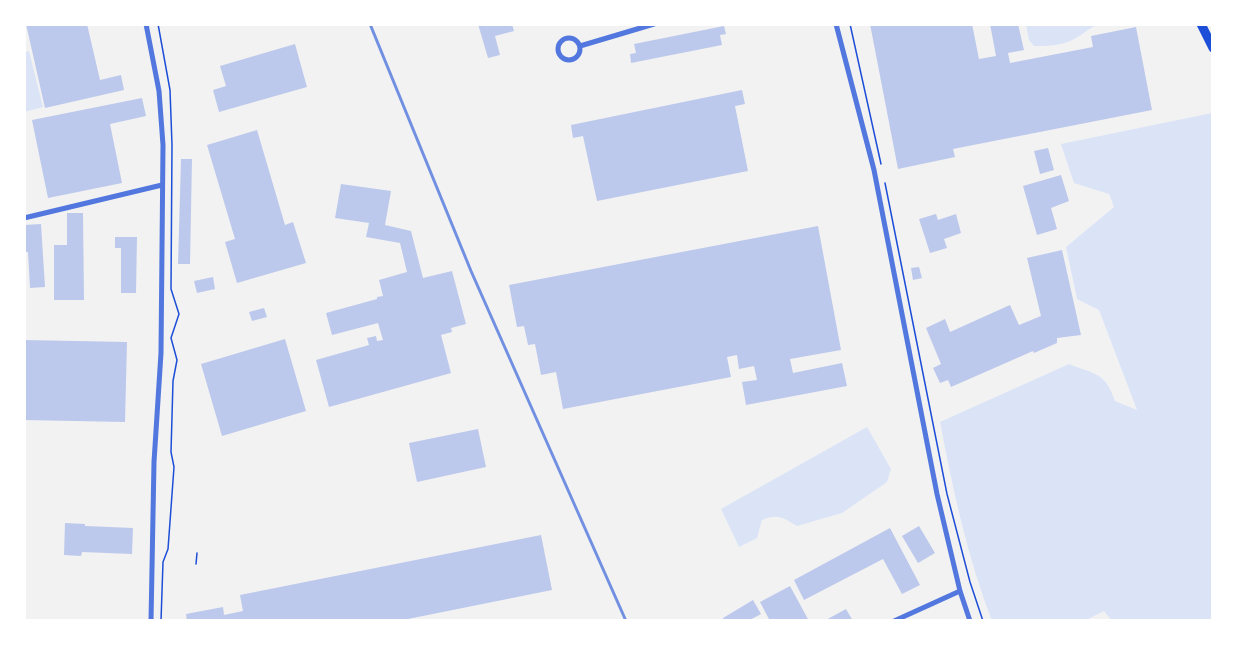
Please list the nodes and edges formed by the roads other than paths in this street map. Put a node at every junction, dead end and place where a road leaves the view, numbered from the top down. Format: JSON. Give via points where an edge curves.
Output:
{"nodes":[{"id":1,"x":146,"y":24,"type":"edge"},
{"id":2,"x":654,"y":24,"type":"edge"},
{"id":3,"x":836,"y":24,"type":"edge"},
{"id":4,"x":1201,"y":24,"type":"edge"},
{"id":5,"x":580,"y":46,"type":"junction"},
{"id":6,"x":1213,"y":48,"type":"edge"},
{"id":7,"x":162,"y":185,"type":"junction"},
{"id":8,"x":24,"y":218,"type":"edge"},
{"id":9,"x":960,"y":591,"type":"junction"},
{"id":10,"x":151,"y":621,"type":"edge"},
{"id":11,"x":894,"y":621,"type":"edge"},
{"id":12,"x":970,"y":621,"type":"edge"}],
"edges":[{"from":1,"to":7,"type":"street","via":[[159,91]]},
{"from":2,"to":5,"type":"street"},
{"from":3,"to":9,"type":"street","via":[[874,170],[920,413]]},
{"from":4,"to":6,"type":"highway"},
{"from":5,"to":5,"type":"street","via":[[572,38],[565,38],[559,42],[558,53],[571,60]]},
{"from":7,"to":8,"type":"street"},
{"from":7,"to":10,"type":"street","via":[[161,353]]},
{"from":9,"to":11,"type":"street"},
{"from":9,"to":12,"type":"street"}]}
